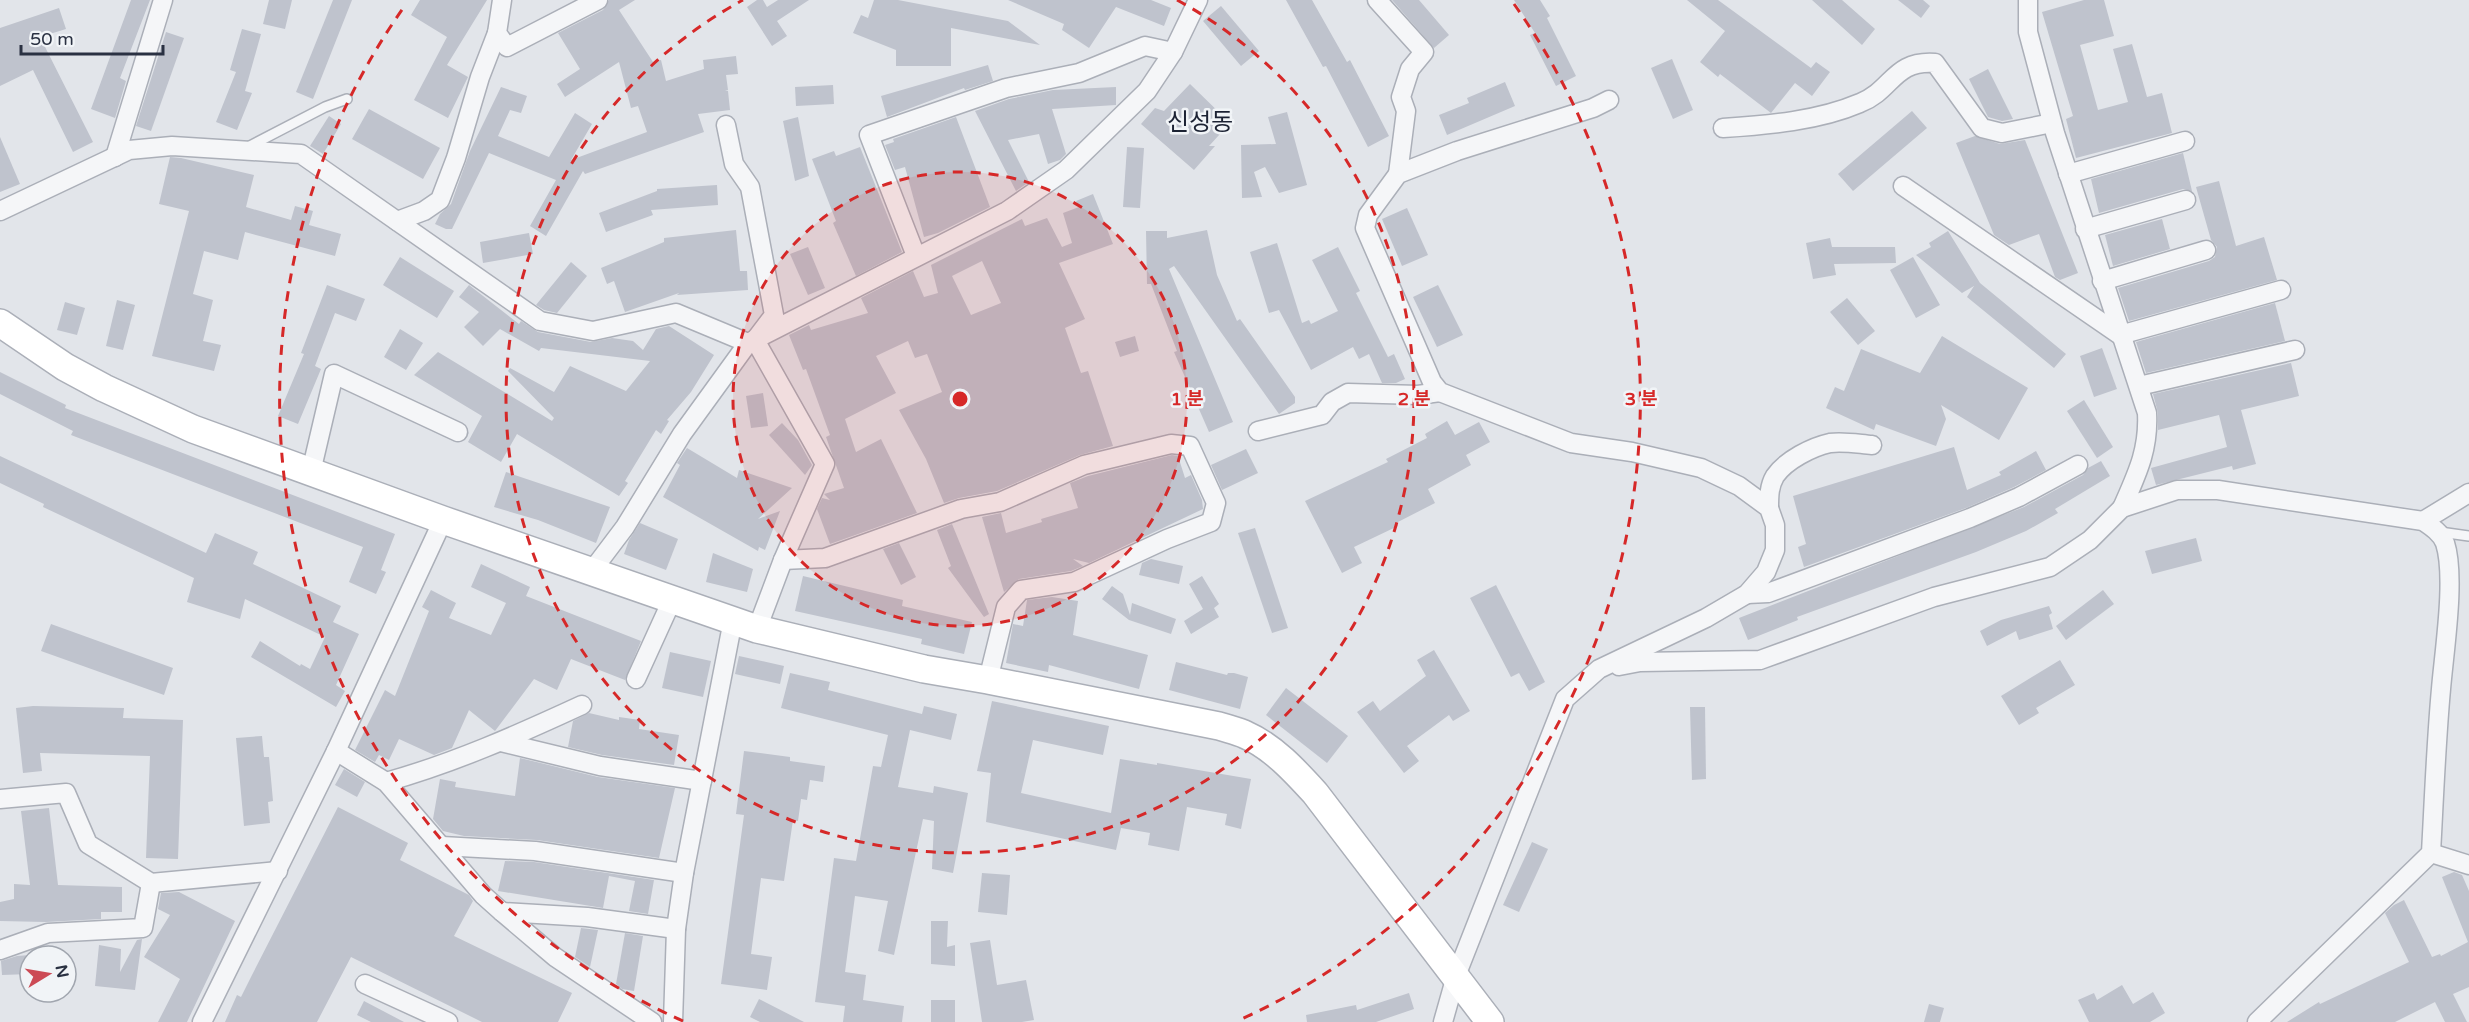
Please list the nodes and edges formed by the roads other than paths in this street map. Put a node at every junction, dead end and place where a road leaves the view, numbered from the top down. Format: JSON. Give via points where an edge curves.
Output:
{"nodes":[{"id":1,"x":163,"y":0,"type":"edge"},
{"id":2,"x":502,"y":0,"type":"edge"},
{"id":3,"x":598,"y":0,"type":"edge"},
{"id":4,"x":1198,"y":0,"type":"edge"},
{"id":5,"x":1377,"y":0,"type":"edge"},
{"id":6,"x":2028,"y":0,"type":"edge"},
{"id":7,"x":497,"y":33,"type":"junction"},
{"id":8,"x":1173,"y":52,"type":"junction"},
{"id":9,"x":347,"y":99,"type":"dead end"},
{"id":10,"x":1609,"y":100,"type":"dead end"},
{"id":11,"x":2052,"y":123,"type":"junction"},
{"id":12,"x":726,"y":125,"type":"dead end"},
{"id":13,"x":1723,"y":128,"type":"dead end"},
{"id":14,"x":2185,"y":141,"type":"dead end"},
{"id":15,"x":241,"y":150,"type":"junction"},
{"id":16,"x":115,"y":157,"type":"junction"},
{"id":17,"x":1398,"y":174,"type":"junction"},
{"id":18,"x":2068,"y":174,"type":"junction"},
{"id":19,"x":1903,"y":186,"type":"dead end"},
{"id":20,"x":2186,"y":200,"type":"dead end"},
{"id":21,"x":0,"y":211,"type":"edge"},
{"id":22,"x":397,"y":221,"type":"junction"},
{"id":23,"x":2085,"y":229,"type":"junction"},
{"id":24,"x":2206,"y":250,"type":"dead end"},
{"id":25,"x":916,"y":256,"type":"junction"},
{"id":26,"x":2102,"y":281,"type":"junction"},
{"id":27,"x":2281,"y":290,"type":"dead end"},
{"id":28,"x":0,"y":322,"type":"edge"},
{"id":29,"x":2120,"y":335,"type":"junction"},
{"id":30,"x":752,"y":342,"type":"junction"},
{"id":31,"x":2295,"y":350,"type":"dead end"},
{"id":32,"x":2139,"y":386,"type":"junction"},
{"id":33,"x":1440,"y":392,"type":"junction"},
{"id":34,"x":1258,"y":431,"type":"dead end"},
{"id":35,"x":458,"y":432,"type":"dead end"},
{"id":36,"x":1872,"y":445,"type":"dead end"},
{"id":37,"x":2078,"y":465,"type":"dead end"},
{"id":38,"x":311,"y":472,"type":"junction"},
{"id":39,"x":2469,"y":493,"type":"edge"},
{"id":40,"x":1769,"y":508,"type":"junction"},
{"id":41,"x":2122,"y":508,"type":"junction"},
{"id":42,"x":443,"y":520,"type":"junction"},
{"id":43,"x":2431,"y":526,"type":"junction"},
{"id":44,"x":2469,"y":536,"type":"edge"},
{"id":45,"x":783,"y":560,"type":"junction"},
{"id":46,"x":591,"y":572,"type":"junction"},
{"id":47,"x":1747,"y":594,"type":"junction"},
{"id":48,"x":672,"y":600,"type":"junction"},
{"id":49,"x":745,"y":625,"type":"junction"},
{"id":50,"x":1599,"y":669,"type":"junction"},
{"id":51,"x":636,"y":679,"type":"dead end"},
{"id":52,"x":988,"y":680,"type":"junction"},
{"id":53,"x":582,"y":705,"type":"dead end"},
{"id":54,"x":501,"y":742,"type":"junction"},
{"id":55,"x":336,"y":751,"type":"junction"},
{"id":56,"x":702,"y":781,"type":"junction"},
{"id":57,"x":386,"y":782,"type":"junction"},
{"id":58,"x":0,"y":799,"type":"edge"},
{"id":59,"x":442,"y":846,"type":"junction"},
{"id":60,"x":2431,"y":853,"type":"junction"},
{"id":61,"x":2469,"y":865,"type":"edge"},
{"id":62,"x":278,"y":871,"type":"junction"},
{"id":63,"x":684,"y":873,"type":"junction"},
{"id":64,"x":151,"y":883,"type":"junction"},
{"id":65,"x":502,"y":912,"type":"junction"},
{"id":66,"x":676,"y":929,"type":"junction"},
{"id":67,"x":0,"y":950,"type":"edge"},
{"id":68,"x":1456,"y":976,"type":"junction"},
{"id":69,"x":365,"y":984,"type":"dead end"},
{"id":70,"x":202,"y":1022,"type":"edge"},
{"id":71,"x":448,"y":1022,"type":"edge"},
{"id":72,"x":652,"y":1022,"type":"edge"},
{"id":73,"x":673,"y":1022,"type":"edge"},
{"id":74,"x":1443,"y":1022,"type":"edge"},
{"id":75,"x":1490,"y":1022,"type":"edge"},
{"id":76,"x":2257,"y":1022,"type":"edge"}],
"edges":[{"from":1,"to":16,"type":"street"},
{"from":2,"to":7,"type":"street"},
{"from":3,"to":7,"type":"street","via":[[507,47]]},
{"from":4,"to":8,"type":"street"},
{"from":5,"to":17,"type":"street","via":[[1424,52],[1410,69],[1401,97],[1406,111]]},
{"from":6,"to":11,"type":"street","via":[[2028,32]]},
{"from":7,"to":22,"type":"street","via":[[440,200]]},
{"from":8,"to":25,"type":"street","via":[[1148,91],[1066,170],[1007,211]]},
{"from":8,"to":25,"type":"street","via":[[1145,46],[1079,73],[1006,88],[869,135]]},
{"from":9,"to":15,"type":"lane"},
{"from":10,"to":17,"type":"street"},
{"from":11,"to":13,"type":"street","via":[[2002,133],[1982,128],[1935,63],[1923,62],[1909,65],[1858,104],[1827,114]]},
{"from":11,"to":18,"type":"street"},
{"from":12,"to":30,"type":"street","via":[[734,164],[750,186],[774,315]]},
{"from":14,"to":18,"type":"street"},
{"from":15,"to":16,"type":"street","via":[[172,146],[129,150]]},
{"from":15,"to":22,"type":"street","via":[[301,154]]},
{"from":16,"to":21,"type":"street"},
{"from":17,"to":33,"type":"street","via":[[1368,215],[1365,228],[1432,382]]},
{"from":18,"to":23,"type":"street"},
{"from":19,"to":29,"type":"street"},
{"from":20,"to":23,"type":"street"},
{"from":22,"to":30,"type":"street","via":[[540,321],[593,331],[676,313]]},
{"from":23,"to":26,"type":"street"},
{"from":24,"to":26,"type":"street"},
{"from":25,"to":30,"type":"street"},
{"from":26,"to":29,"type":"street"},
{"from":27,"to":29,"type":"street"},
{"from":28,"to":38,"type":"street","via":[[65,367],[104,388],[194,429]]},
{"from":29,"to":32,"type":"street"},
{"from":30,"to":45,"type":"street","via":[[825,464]]},
{"from":30,"to":46,"type":"street","via":[[682,434],[625,527]]},
{"from":31,"to":32,"type":"street"},
{"from":32,"to":41,"type":"street","via":[[2148,433],[2143,459]]},
{"from":33,"to":34,"type":"street","via":[[1348,393],[1332,402],[1322,416]]},
{"from":33,"to":40,"type":"street","via":[[1571,443],[1701,468],[1739,486]]},
{"from":35,"to":38,"type":"street","via":[[334,374]]},
{"from":36,"to":40,"type":"street","via":[[1832,443],[1798,457],[1775,476]]},
{"from":37,"to":47,"type":"street","via":[[1970,518],[1768,593]]},
{"from":38,"to":42,"type":"street"},
{"from":39,"to":43,"type":"street"},
{"from":40,"to":47,"type":"street","via":[[1775,525],[1775,550],[1766,572]]},
{"from":41,"to":43,"type":"street","via":[[2177,490],[2218,490]]},
{"from":41,"to":50,"type":"street","via":[[2090,540],[2050,567],[1934,597],[1760,660],[1640,662]]},
{"from":42,"to":46,"type":"street"},
{"from":42,"to":55,"type":"street"},
{"from":43,"to":44,"type":"lane"},
{"from":43,"to":60,"type":"street","via":[[2445,542],[2448,560]]},
{"from":45,"to":49,"type":"street"},
{"from":45,"to":52,"type":"street","via":[[825,558],[961,509],[1000,502],[1084,465],[1171,444],[1190,446],[1216,503],[1211,522],[1074,582],[1020,590],[1006,607]]},
{"from":46,"to":48,"type":"street"},
{"from":47,"to":50,"type":"street"},
{"from":48,"to":49,"type":"street"},
{"from":48,"to":51,"type":"street"},
{"from":49,"to":52,"type":"street","via":[[876,659]]},
{"from":49,"to":56,"type":"street"},
{"from":50,"to":68,"type":"street","via":[[1565,699]]},
{"from":52,"to":68,"type":"street","via":[[1219,726],[1246,735],[1288,765],[1315,793]]},
{"from":53,"to":54,"type":"street"},
{"from":54,"to":56,"type":"street","via":[[600,766]]},
{"from":54,"to":57,"type":"street","via":[[430,770]]},
{"from":55,"to":57,"type":"street"},
{"from":55,"to":62,"type":"street"},
{"from":56,"to":63,"type":"street"},
{"from":57,"to":59,"type":"street"},
{"from":58,"to":64,"type":"street","via":[[66,793],[88,844]]},
{"from":59,"to":63,"type":"street","via":[[535,851]]},
{"from":59,"to":65,"type":"street"},
{"from":60,"to":61,"type":"street"},
{"from":60,"to":76,"type":"street"},
{"from":62,"to":64,"type":"street"},
{"from":62,"to":70,"type":"street"},
{"from":63,"to":66,"type":"street"},
{"from":64,"to":67,"type":"street","via":[[143,928],[48,933]]},
{"from":65,"to":66,"type":"street","via":[[587,917]]},
{"from":65,"to":72,"type":"street","via":[[555,957]]},
{"from":66,"to":73,"type":"street"},
{"from":68,"to":74,"type":"street"},
{"from":68,"to":75,"type":"street"},
{"from":69,"to":71,"type":"street"}]}
